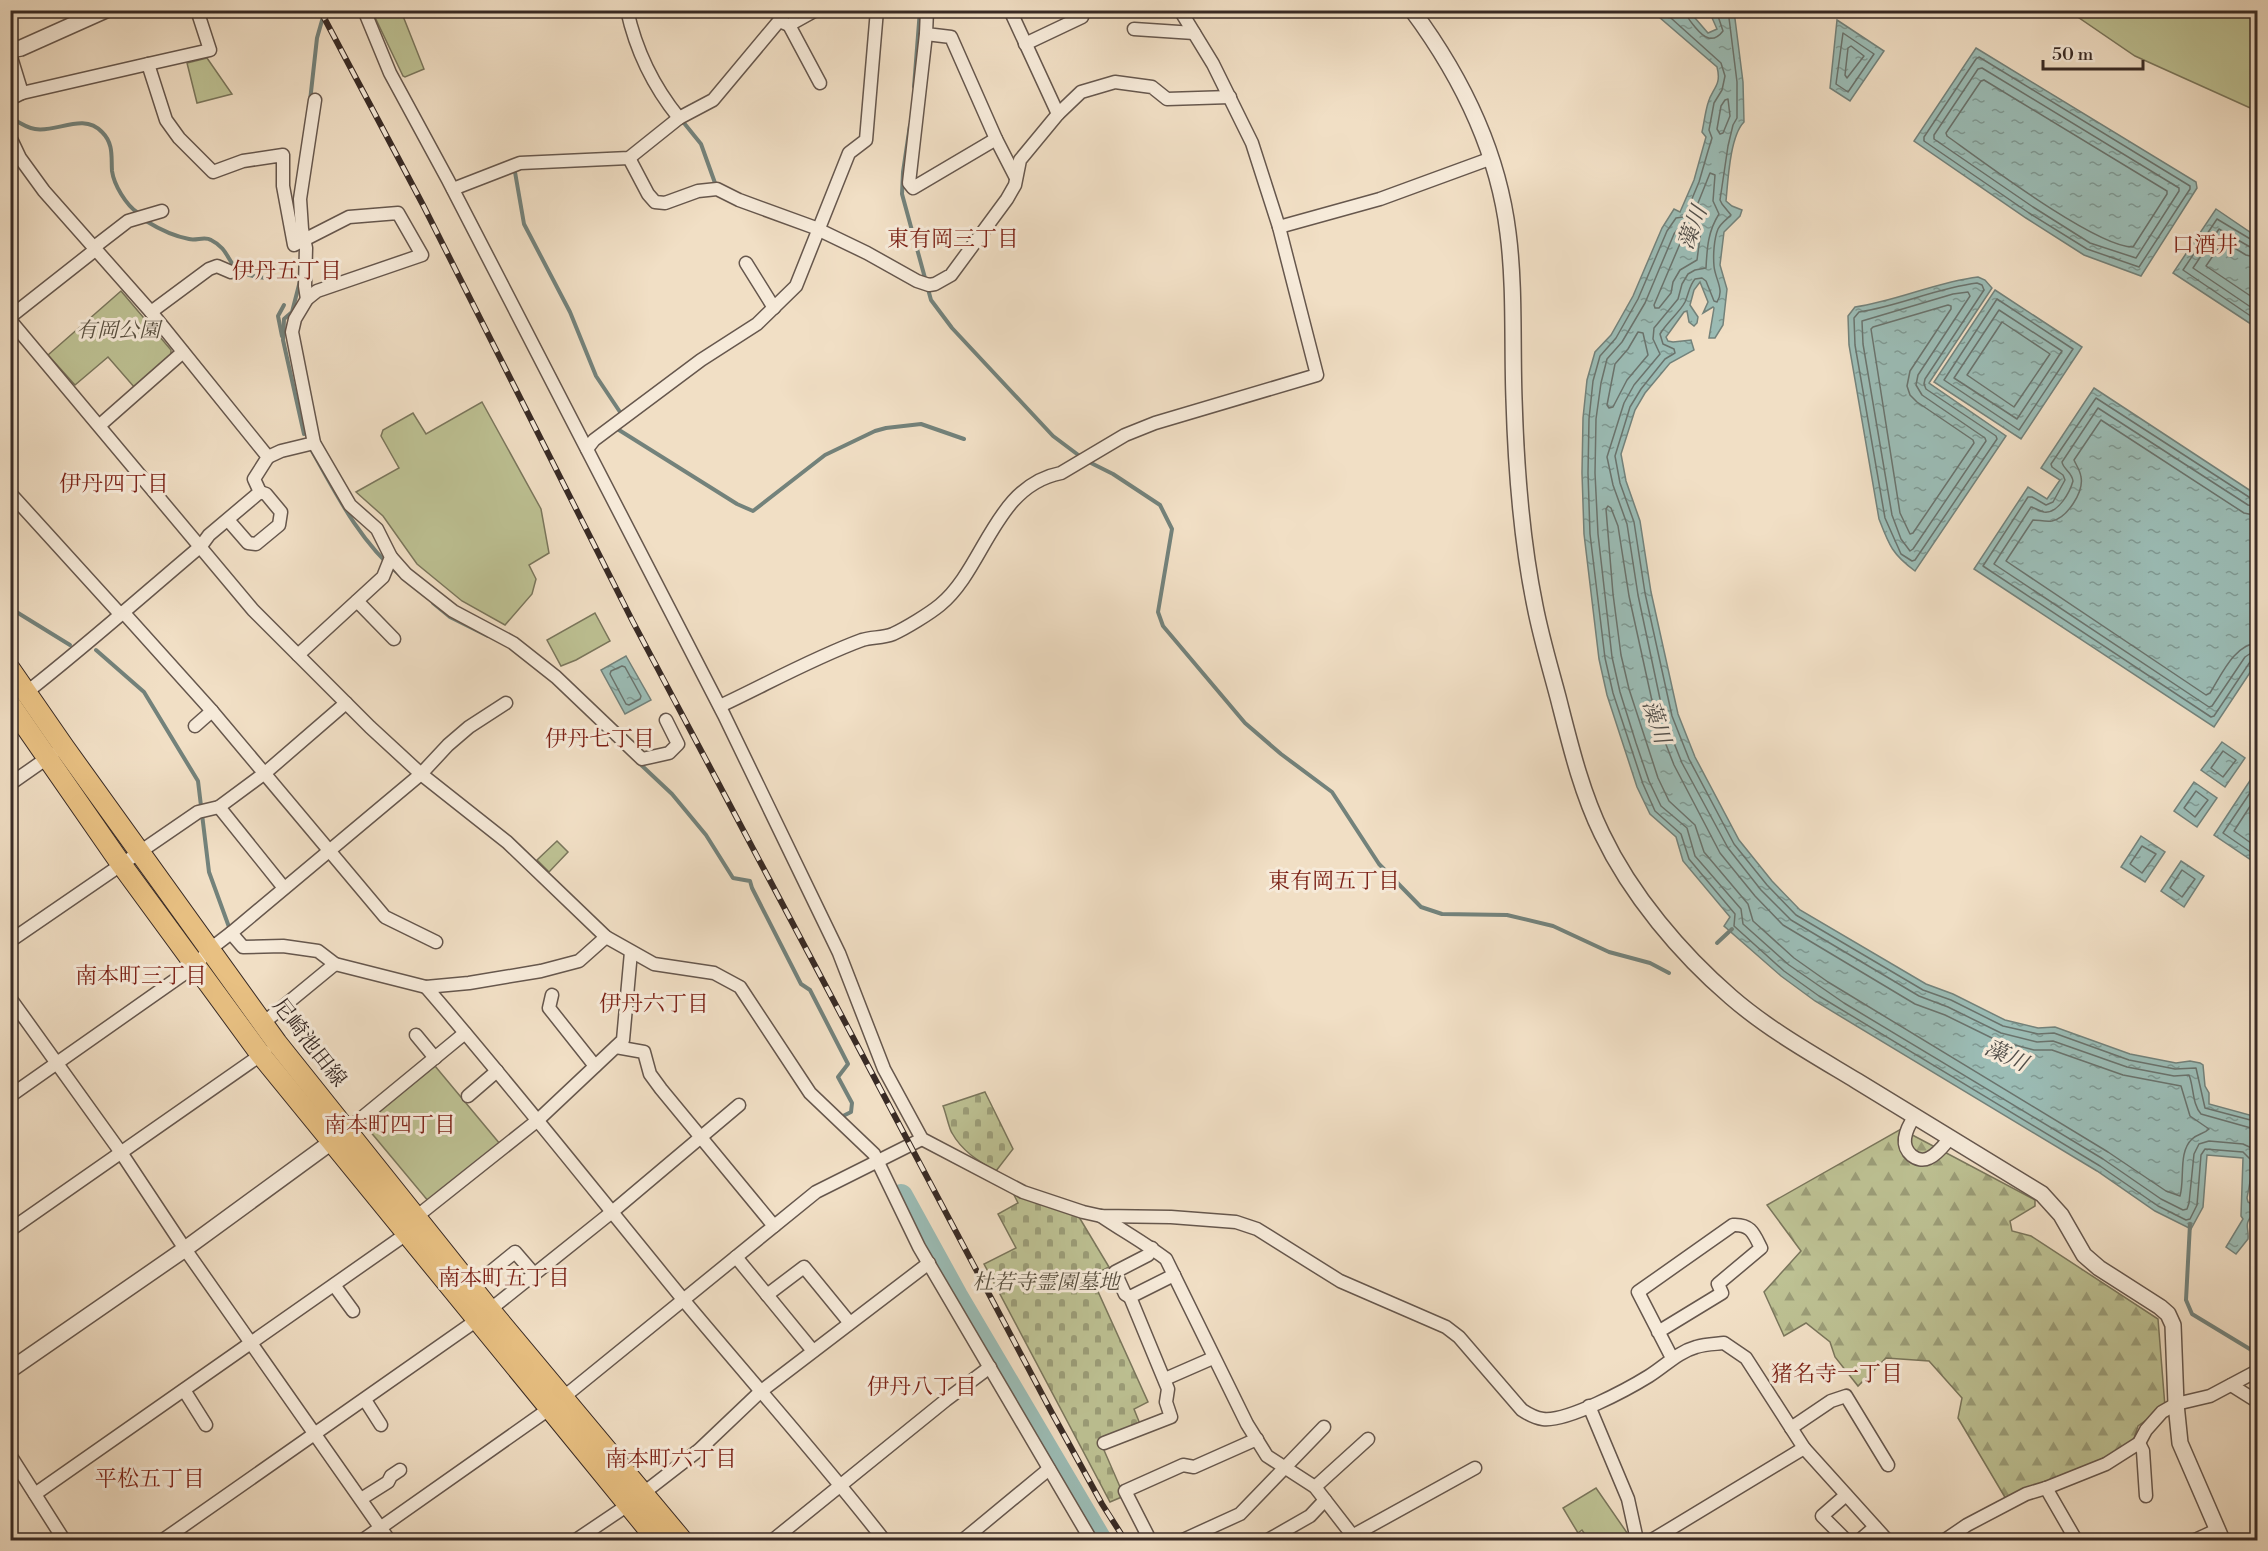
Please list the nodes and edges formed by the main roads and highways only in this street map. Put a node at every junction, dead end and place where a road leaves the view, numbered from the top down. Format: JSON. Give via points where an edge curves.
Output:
{"nodes":[{"id":1,"x":10,"y":669,"type":"edge"},
{"id":2,"x":10,"y":704,"type":"edge"},
{"id":3,"x":56,"y":752,"type":"junction"},
{"id":4,"x":340,"y":1136,"type":"junction"},
{"id":5,"x":414,"y":1225,"type":"junction"},
{"id":6,"x":484,"y":1315,"type":"junction"},
{"id":7,"x":635,"y":1498,"type":"junction"},
{"id":8,"x":657,"y":1540,"type":"edge"},
{"id":9,"x":682,"y":1540,"type":"edge"}],
"edges":[{"from":1,"to":3,"type":"main road","name":"尼崎池田線","via":[[27,692]]},
{"from":2,"to":3,"type":"main road","name":"尼崎池田線"},
{"from":3,"to":4,"type":"main road","name":"尼崎池田線","via":[[139,851]]},
{"from":3,"to":4,"type":"main road","name":"尼崎池田線","via":[[121,864],[195,966],[261,1055]]},
{"from":4,"to":5,"type":"main road","name":"尼崎池田線"},
{"from":5,"to":6,"type":"main road","name":"尼崎池田線"},
{"from":5,"to":6,"type":"main road","name":"尼崎池田線","via":[[472,1287]]},
{"from":6,"to":7,"type":"main road","name":"尼崎池田線"},
{"from":7,"to":8,"type":"main road","name":"尼崎池田線"},
{"from":7,"to":9,"type":"main road","name":"尼崎池田線"}]}
